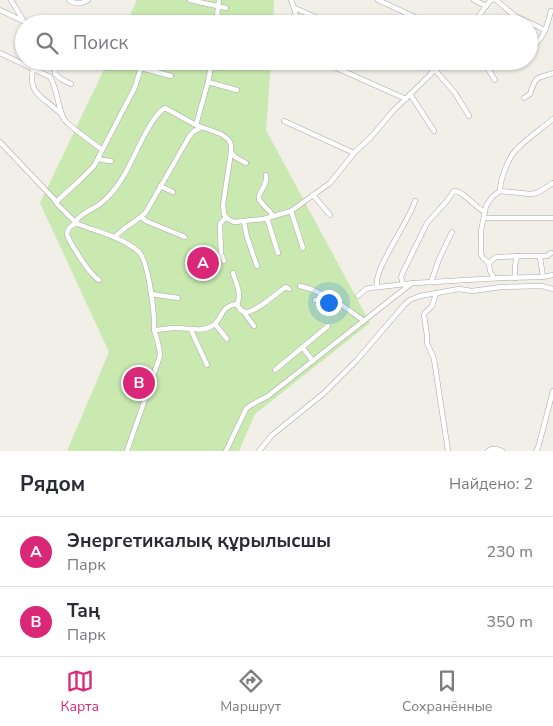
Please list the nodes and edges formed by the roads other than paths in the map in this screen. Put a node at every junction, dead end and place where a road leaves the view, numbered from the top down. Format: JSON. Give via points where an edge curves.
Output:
{"nodes":[{"id":1,"x":11,"y":0,"type":"edge"},
{"id":2,"x":69,"y":0,"type":"edge"},
{"id":3,"x":88,"y":0,"type":"edge"},
{"id":4,"x":190,"y":0,"type":"edge"},
{"id":5,"x":219,"y":0,"type":"edge"},
{"id":6,"x":291,"y":0,"type":"edge"},
{"id":7,"x":378,"y":0,"type":"edge"},
{"id":8,"x":474,"y":0,"type":"edge"},
{"id":9,"x":492,"y":0,"type":"edge"},
{"id":10,"x":496,"y":0,"type":"edge"},
{"id":11,"x":486,"y":6,"type":"junction"},
{"id":12,"x":218,"y":7,"type":"junction"},
{"id":13,"x":226,"y":8,"type":"dead end"},
{"id":14,"x":294,"y":8,"type":"junction"},
{"id":15,"x":0,"y":10,"type":"edge"},
{"id":16,"x":550,"y":11,"type":"dead end"},
{"id":17,"x":20,"y":15,"type":"edge"},
{"id":18,"x":217,"y":15,"type":"edge"},
{"id":19,"x":297,"y":15,"type":"edge"},
{"id":20,"x":310,"y":15,"type":"edge"},
{"id":21,"x":410,"y":15,"type":"edge"},
{"id":22,"x":480,"y":15,"type":"edge"},
{"id":23,"x":514,"y":15,"type":"edge"},
{"id":24,"x":15,"y":17,"type":"edge"},
{"id":25,"x":538,"y":27,"type":"edge"},
{"id":26,"x":545,"y":30,"type":"junction"},
{"id":27,"x":538,"y":42,"type":"edge"},
{"id":28,"x":0,"y":53,"type":"edge"},
{"id":29,"x":15,"y":60,"type":"edge"},
{"id":30,"x":34,"y":70,"type":"edge"},
{"id":31,"x":36,"y":70,"type":"edge"},
{"id":32,"x":55,"y":70,"type":"edge"},
{"id":33,"x":140,"y":70,"type":"edge"},
{"id":34,"x":148,"y":70,"type":"edge"},
{"id":35,"x":210,"y":70,"type":"edge"},
{"id":36,"x":343,"y":70,"type":"edge"},
{"id":37,"x":435,"y":70,"type":"edge"},
{"id":38,"x":437,"y":70,"type":"edge"},
{"id":39,"x":489,"y":70,"type":"edge"},
{"id":40,"x":553,"y":73,"type":"edge"},
{"id":41,"x":171,"y":76,"type":"dead end"},
{"id":42,"x":495,"y":80,"type":"dead end"},
{"id":43,"x":208,"y":82,"type":"junction"},
{"id":44,"x":71,"y":84,"type":"dead end"},
{"id":45,"x":237,"y":90,"type":"dead end"},
{"id":46,"x":408,"y":96,"type":"junction"},
{"id":47,"x":524,"y":98,"type":"dead end"},
{"id":48,"x":63,"y":116,"type":"junction"},
{"id":49,"x":469,"y":116,"type":"dead end"},
{"id":50,"x":553,"y":119,"type":"edge"},
{"id":51,"x":284,"y":121,"type":"dead end"},
{"id":52,"x":198,"y":126,"type":"junction"},
{"id":53,"x":434,"y":132,"type":"dead end"},
{"id":54,"x":0,"y":142,"type":"edge"},
{"id":55,"x":102,"y":150,"type":"junction"},
{"id":56,"x":231,"y":152,"type":"junction"},
{"id":57,"x":354,"y":153,"type":"junction"},
{"id":58,"x":98,"y":158,"type":"junction"},
{"id":59,"x":111,"y":161,"type":"dead end"},
{"id":60,"x":246,"y":163,"type":"dead end"},
{"id":61,"x":266,"y":175,"type":"dead end"},
{"id":62,"x":553,"y":183,"type":"edge"},
{"id":63,"x":160,"y":186,"type":"junction"},
{"id":64,"x":500,"y":191,"type":"junction"},
{"id":65,"x":173,"y":192,"type":"dead end"},
{"id":66,"x":313,"y":195,"type":"junction"},
{"id":67,"x":415,"y":201,"type":"dead end"},
{"id":68,"x":56,"y":202,"type":"junction"},
{"id":69,"x":291,"y":211,"type":"junction"},
{"id":70,"x":485,"y":212,"type":"junction"},
{"id":71,"x":330,"y":215,"type":"dead end"},
{"id":72,"x":273,"y":216,"type":"junction"},
{"id":73,"x":141,"y":217,"type":"junction"},
{"id":74,"x":226,"y":217,"type":"junction"},
{"id":75,"x":267,"y":218,"type":"junction"},
{"id":76,"x":484,"y":218,"type":"junction"},
{"id":77,"x":553,"y":218,"type":"edge"},
{"id":78,"x":76,"y":222,"type":"junction"},
{"id":79,"x":244,"y":222,"type":"junction"},
{"id":80,"x":452,"y":232,"type":"dead end"},
{"id":81,"x":116,"y":237,"type":"junction"},
{"id":82,"x":185,"y":237,"type":"dead end"},
{"id":83,"x":302,"y":248,"type":"dead end"},
{"id":84,"x":551,"y":252,"type":"dead end"},
{"id":85,"x":278,"y":253,"type":"dead end"},
{"id":86,"x":517,"y":256,"type":"junction"},
{"id":87,"x":540,"y":256,"type":"junction"},
{"id":88,"x":224,"y":261,"type":"dead end"},
{"id":89,"x":489,"y":263,"type":"junction"},
{"id":90,"x":257,"y":266,"type":"dead end"},
{"id":91,"x":233,"y":273,"type":"dead end"},
{"id":92,"x":553,"y":276,"type":"edge"},
{"id":93,"x":543,"y":277,"type":"junction"},
{"id":94,"x":494,"y":278,"type":"junction"},
{"id":95,"x":515,"y":278,"type":"junction"},
{"id":96,"x":99,"y":280,"type":"dead end"},
{"id":97,"x":431,"y":282,"type":"junction"},
{"id":98,"x":412,"y":283,"type":"junction"},
{"id":99,"x":402,"y":284,"type":"junction"},
{"id":100,"x":300,"y":286,"type":"dead end"},
{"id":101,"x":377,"y":287,"type":"junction"},
{"id":102,"x":289,"y":289,"type":"dead end"},
{"id":103,"x":553,"y":289,"type":"edge"},
{"id":104,"x":151,"y":294,"type":"junction"},
{"id":105,"x":436,"y":294,"type":"junction"},
{"id":106,"x":358,"y":296,"type":"dead end"},
{"id":107,"x":178,"y":298,"type":"dead end"},
{"id":108,"x":330,"y":298,"type":"junction"},
{"id":109,"x":315,"y":300,"type":"dead end"},
{"id":110,"x":237,"y":304,"type":"junction"},
{"id":111,"x":243,"y":311,"type":"junction"},
{"id":112,"x":364,"y":321,"type":"junction"},
{"id":113,"x":216,"y":324,"type":"junction"},
{"id":114,"x":254,"y":326,"type":"dead end"},
{"id":115,"x":328,"y":326,"type":"dead end"},
{"id":116,"x":154,"y":330,"type":"junction"},
{"id":117,"x":192,"y":330,"type":"junction"},
{"id":118,"x":227,"y":339,"type":"dead end"},
{"id":119,"x":302,"y":347,"type":"junction"},
{"id":120,"x":313,"y":361,"type":"junction"},
{"id":121,"x":207,"y":365,"type":"dead end"},
{"id":122,"x":275,"y":370,"type":"dead end"},
{"id":123,"x":553,"y":391,"type":"edge"},
{"id":124,"x":126,"y":451,"type":"edge"},
{"id":125,"x":226,"y":451,"type":"edge"},
{"id":126,"x":259,"y":451,"type":"edge"},
{"id":127,"x":448,"y":451,"type":"edge"},
{"id":128,"x":488,"y":451,"type":"edge"},
{"id":129,"x":502,"y":451,"type":"edge"},
{"id":130,"x":536,"y":451,"type":"edge"}],
"edges":[{"from":1,"to":17,"type":"street"},
{"from":2,"to":3,"type":"street","via":[[80,4]]},
{"from":4,"to":12,"type":"street"},
{"from":5,"to":12,"type":"street"},
{"from":6,"to":14,"type":"street"},
{"from":7,"to":21,"type":"street"},
{"from":8,"to":11,"type":"street"},
{"from":9,"to":11,"type":"street"},
{"from":10,"to":23,"type":"street"},
{"from":11,"to":22,"type":"street"},
{"from":12,"to":13,"type":"street"},
{"from":12,"to":18,"type":"street"},
{"from":14,"to":19,"type":"street"},
{"from":14,"to":20,"type":"street"},
{"from":15,"to":24,"type":"street"},
{"from":16,"to":26,"type":"street"},
{"from":25,"to":26,"type":"street"},
{"from":26,"to":27,"type":"street"},
{"from":28,"to":29,"type":"street"},
{"from":30,"to":48,"type":"street","via":[[33,89]]},
{"from":31,"to":48,"type":"street","via":[[53,82]]},
{"from":32,"to":44,"type":"street","via":[[55,74]]},
{"from":33,"to":55,"type":"street","via":[[135,87]]},
{"from":34,"to":41,"type":"street"},
{"from":35,"to":43,"type":"street"},
{"from":36,"to":46,"type":"street"},
{"from":37,"to":46,"type":"street"},
{"from":38,"to":49,"type":"street","via":[[456,93]]},
{"from":39,"to":42,"type":"street"},
{"from":40,"to":47,"type":"street","via":[[537,79],[530,94]]},
{"from":43,"to":45,"type":"street"},
{"from":43,"to":52,"type":"street"},
{"from":46,"to":53,"type":"street"},
{"from":46,"to":57,"type":"street"},
{"from":48,"to":55,"type":"street"},
{"from":50,"to":64,"type":"street","via":[[514,152]]},
{"from":51,"to":57,"type":"street"},
{"from":52,"to":56,"type":"street","via":[[225,136],[230,142]]},
{"from":52,"to":63,"type":"street"},
{"from":52,"to":78,"type":"street","via":[[165,108],[162,110],[152,122],[116,188]]},
{"from":54,"to":68,"type":"street"},
{"from":55,"to":58,"type":"street"},
{"from":56,"to":60,"type":"street"},
{"from":56,"to":74,"type":"street","via":[[224,198]]},
{"from":57,"to":66,"type":"street","via":[[330,183]]},
{"from":58,"to":59,"type":"street"},
{"from":58,"to":68,"type":"street","via":[[94,166]]},
{"from":61,"to":72,"type":"street","via":[[259,198]]},
{"from":62,"to":64,"type":"street","via":[[537,193]]},
{"from":63,"to":65,"type":"street"},
{"from":63,"to":73,"type":"street"},
{"from":64,"to":70,"type":"street","via":[[492,197]]},
{"from":66,"to":69,"type":"street"},
{"from":66,"to":71,"type":"street"},
{"from":67,"to":101,"type":"street","via":[[382,266]]},
{"from":68,"to":78,"type":"street"},
{"from":69,"to":72,"type":"street"},
{"from":69,"to":83,"type":"street"},
{"from":70,"to":76,"type":"street"},
{"from":70,"to":99,"type":"street","via":[[454,190],[425,228],[403,272]]},
{"from":72,"to":75,"type":"street"},
{"from":73,"to":81,"type":"street"},
{"from":73,"to":82,"type":"street"},
{"from":74,"to":79,"type":"street","via":[[234,222]]},
{"from":74,"to":88,"type":"street","via":[[220,227]]},
{"from":75,"to":79,"type":"street"},
{"from":75,"to":85,"type":"street"},
{"from":76,"to":77,"type":"street"},
{"from":76,"to":89,"type":"street","via":[[480,250]]},
{"from":78,"to":81,"type":"street"},
{"from":78,"to":96,"type":"street","via":[[66,235]]},
{"from":79,"to":90,"type":"street"},
{"from":80,"to":97,"type":"street"},
{"from":81,"to":104,"type":"street","via":[[141,254]]},
{"from":84,"to":87,"type":"street"},
{"from":86,"to":87,"type":"street"},
{"from":86,"to":89,"type":"street","via":[[496,257]]},
{"from":86,"to":95,"type":"street"},
{"from":87,"to":93,"type":"street"},
{"from":89,"to":94,"type":"street"},
{"from":91,"to":110,"type":"street","via":[[240,298]]},
{"from":92,"to":93,"type":"street"},
{"from":93,"to":95,"type":"street"},
{"from":94,"to":95,"type":"street"},
{"from":94,"to":97,"type":"street"},
{"from":97,"to":98,"type":"street"},
{"from":98,"to":99,"type":"street"},
{"from":98,"to":112,"type":"street"},
{"from":99,"to":101,"type":"street"},
{"from":100,"to":108,"type":"street"},
{"from":101,"to":106,"type":"street","via":[[366,289]]},
{"from":102,"to":111,"type":"street","via":[[282,290],[253,310]]},
{"from":103,"to":105,"type":"street","via":[[542,286],[501,287]]},
{"from":104,"to":107,"type":"street"},
{"from":104,"to":116,"type":"street"},
{"from":105,"to":126,"type":"street","via":[[420,296],[405,304],[351,366],[323,394],[272,435]]},
{"from":105,"to":127,"type":"street","via":[[424,315]]},
{"from":108,"to":109,"type":"street"},
{"from":108,"to":112,"type":"street"},
{"from":110,"to":111,"type":"street"},
{"from":110,"to":113,"type":"street","via":[[227,307]]},
{"from":111,"to":114,"type":"street"},
{"from":112,"to":120,"type":"street"},
{"from":113,"to":117,"type":"street"},
{"from":113,"to":118,"type":"street"},
{"from":115,"to":119,"type":"street"},
{"from":116,"to":117,"type":"street","via":[[175,327]]},
{"from":116,"to":124,"type":"street","via":[[160,356]]},
{"from":117,"to":121,"type":"street"},
{"from":119,"to":120,"type":"street"},
{"from":119,"to":122,"type":"street"},
{"from":120,"to":125,"type":"street","via":[[248,408]]},
{"from":123,"to":130,"type":"street"},
{"from":128,"to":129,"type":"street"}]}
